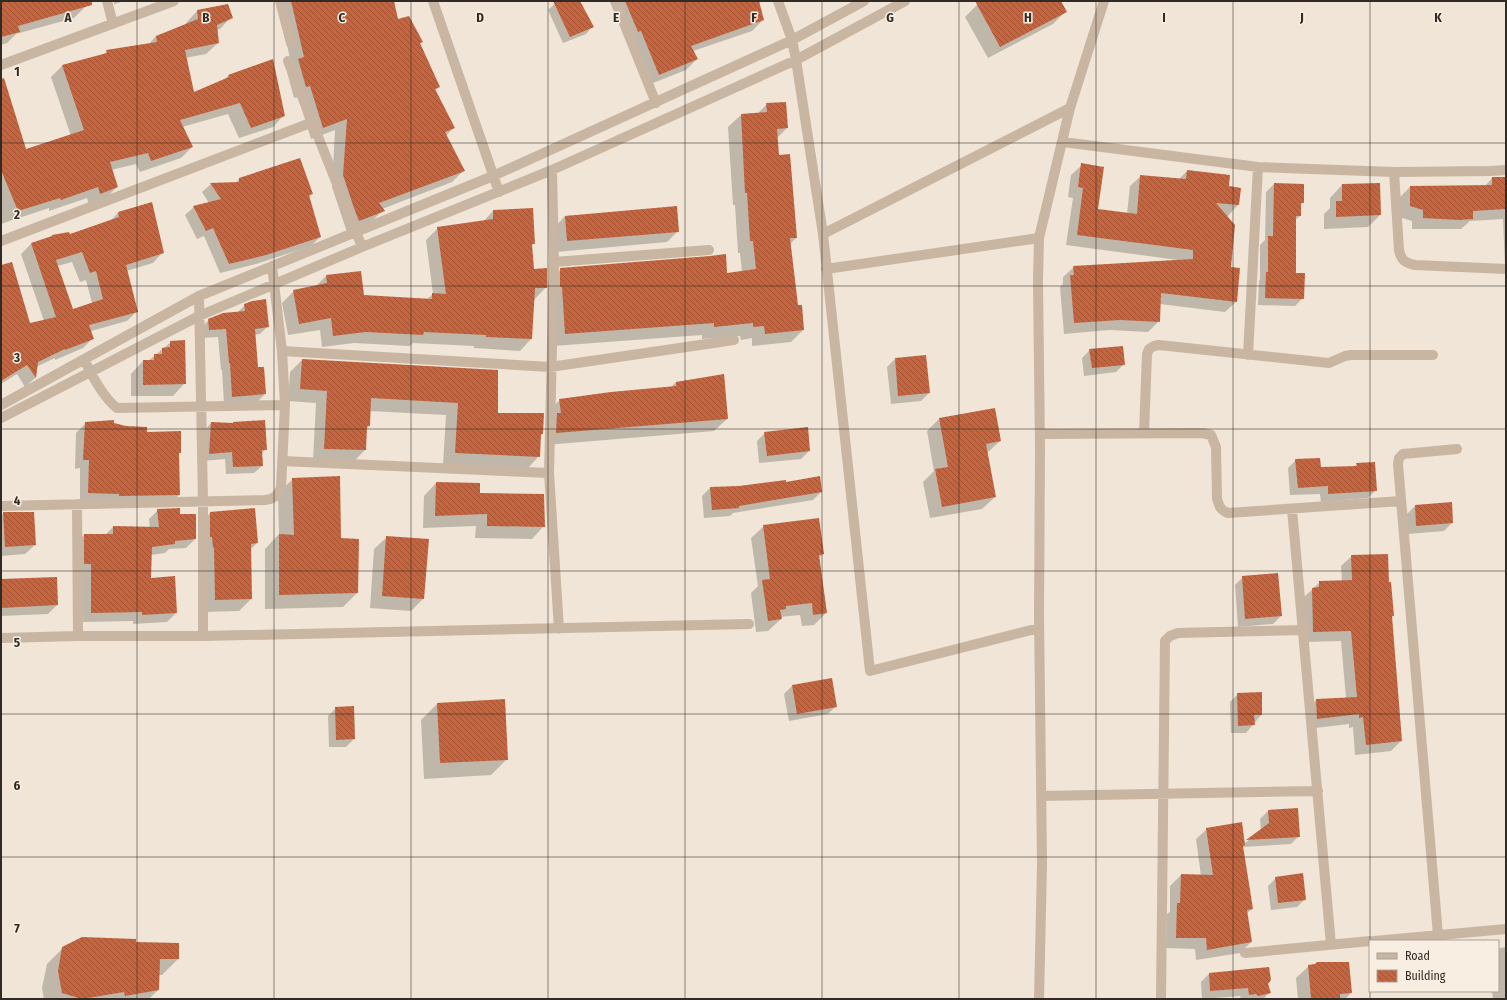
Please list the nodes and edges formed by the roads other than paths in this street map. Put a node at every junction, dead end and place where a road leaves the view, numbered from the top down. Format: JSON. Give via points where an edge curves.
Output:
{"nodes":[{"id":1,"x":107,"y":1,"type":"edge"},
{"id":2,"x":174,"y":1,"type":"edge"},
{"id":3,"x":280,"y":1,"type":"edge"},
{"id":4,"x":433,"y":1,"type":"edge"},
{"id":5,"x":615,"y":1,"type":"edge"},
{"id":6,"x":778,"y":1,"type":"edge"},
{"id":7,"x":864,"y":1,"type":"edge"},
{"id":8,"x":905,"y":1,"type":"edge"},
{"id":9,"x":1104,"y":1,"type":"edge"},
{"id":10,"x":113,"y":24,"type":"junction"},
{"id":11,"x":792,"y":40,"type":"junction"},
{"id":12,"x":291,"y":43,"type":"dead end"},
{"id":13,"x":796,"y":60,"type":"junction"},
{"id":14,"x":288,"y":61,"type":"dead end"},
{"id":15,"x":1,"y":65,"type":"edge"},
{"id":16,"x":656,"y":103,"type":"junction"},
{"id":17,"x":1070,"y":108,"type":"junction"},
{"id":18,"x":313,"y":122,"type":"junction"},
{"id":19,"x":1063,"y":142,"type":"junction"},
{"id":20,"x":1258,"y":167,"type":"junction"},
{"id":21,"x":552,"y":170,"type":"junction"},
{"id":22,"x":1506,"y":170,"type":"edge"},
{"id":23,"x":1394,"y":172,"type":"junction"},
{"id":24,"x":493,"y":176,"type":"junction"},
{"id":25,"x":499,"y":192,"type":"junction"},
{"id":26,"x":356,"y":231,"type":"junction"},
{"id":27,"x":823,"y":234,"type":"junction"},
{"id":28,"x":1039,"y":238,"type":"junction"},
{"id":29,"x":1,"y":241,"type":"edge"},
{"id":30,"x":362,"y":247,"type":"junction"},
{"id":31,"x":709,"y":250,"type":"dead end"},
{"id":32,"x":554,"y":262,"type":"junction"},
{"id":33,"x":272,"y":266,"type":"junction"},
{"id":34,"x":826,"y":269,"type":"junction"},
{"id":35,"x":1506,"y":269,"type":"edge"},
{"id":36,"x":274,"y":284,"type":"junction"},
{"id":37,"x":199,"y":296,"type":"junction"},
{"id":38,"x":199,"y":316,"type":"junction"},
{"id":39,"x":734,"y":340,"type":"dead end"},
{"id":40,"x":282,"y":352,"type":"junction"},
{"id":41,"x":1248,"y":355,"type":"junction"},
{"id":42,"x":1433,"y":355,"type":"dead end"},
{"id":43,"x":84,"y":359,"type":"junction"},
{"id":44,"x":550,"y":367,"type":"junction"},
{"id":45,"x":91,"y":372,"type":"junction"},
{"id":46,"x":1,"y":405,"type":"edge"},
{"id":47,"x":285,"y":405,"type":"junction"},
{"id":48,"x":201,"y":407,"type":"junction"},
{"id":49,"x":1,"y":418,"type":"edge"},
{"id":50,"x":1144,"y":433,"type":"junction"},
{"id":51,"x":1040,"y":434,"type":"junction"},
{"id":52,"x":1457,"y":449,"type":"dead end"},
{"id":53,"x":282,"y":461,"type":"junction"},
{"id":54,"x":549,"y":473,"type":"junction"},
{"id":55,"x":1401,"y":501,"type":"junction"},
{"id":56,"x":203,"y":502,"type":"junction"},
{"id":57,"x":77,"y":504,"type":"junction"},
{"id":58,"x":1,"y":506,"type":"edge"},
{"id":59,"x":1292,"y":509,"type":"junction"},
{"id":60,"x":749,"y":624,"type":"dead end"},
{"id":61,"x":1039,"y":628,"type":"junction"},
{"id":62,"x":558,"y":629,"type":"junction"},
{"id":63,"x":1304,"y":630,"type":"junction"},
{"id":64,"x":78,"y":636,"type":"junction"},
{"id":65,"x":203,"y":636,"type":"junction"},
{"id":66,"x":1,"y":638,"type":"edge"},
{"id":67,"x":1318,"y":791,"type":"junction"},
{"id":68,"x":1164,"y":794,"type":"junction"},
{"id":69,"x":1042,"y":796,"type":"junction"},
{"id":70,"x":1506,"y":929,"type":"edge"},
{"id":71,"x":1438,"y":935,"type":"junction"},
{"id":72,"x":1385,"y":940,"type":"edge"},
{"id":73,"x":1369,"y":941,"type":"edge"},
{"id":74,"x":1331,"y":945,"type":"junction"},
{"id":75,"x":1245,"y":953,"type":"dead end"},
{"id":76,"x":1039,"y":999,"type":"edge"},
{"id":77,"x":1161,"y":999,"type":"edge"}],
"edges":[{"from":1,"to":10,"type":"street"},
{"from":2,"to":10,"type":"street"},
{"from":3,"to":12,"type":"street"},
{"from":4,"to":24,"type":"street"},
{"from":5,"to":16,"type":"street"},
{"from":6,"to":11,"type":"street"},
{"from":7,"to":11,"type":"street"},
{"from":8,"to":13,"type":"street"},
{"from":9,"to":17,"type":"street"},
{"from":10,"to":15,"type":"street"},
{"from":11,"to":13,"type":"street"},
{"from":11,"to":16,"type":"street"},
{"from":13,"to":21,"type":"street"},
{"from":13,"to":27,"type":"street"},
{"from":14,"to":18,"type":"street"},
{"from":16,"to":24,"type":"street"},
{"from":17,"to":19,"type":"street"},
{"from":17,"to":27,"type":"street"},
{"from":18,"to":26,"type":"street"},
{"from":18,"to":29,"type":"street"},
{"from":19,"to":20,"type":"street"},
{"from":19,"to":28,"type":"street"},
{"from":20,"to":23,"type":"street"},
{"from":20,"to":41,"type":"street"},
{"from":21,"to":25,"type":"street"},
{"from":21,"to":32,"type":"street"},
{"from":22,"to":23,"type":"street"},
{"from":23,"to":35,"type":"street","via":[[1398,250],[1406,264]]},
{"from":24,"to":25,"type":"street"},
{"from":24,"to":26,"type":"street"},
{"from":25,"to":30,"type":"street"},
{"from":26,"to":30,"type":"street"},
{"from":26,"to":33,"type":"street"},
{"from":27,"to":34,"type":"street"},
{"from":28,"to":34,"type":"street"},
{"from":28,"to":51,"type":"street"},
{"from":30,"to":36,"type":"street"},
{"from":31,"to":32,"type":"street"},
{"from":32,"to":44,"type":"street"},
{"from":33,"to":36,"type":"street"},
{"from":33,"to":37,"type":"street"},
{"from":34,"to":61,"type":"street","via":[[870,671]]},
{"from":36,"to":38,"type":"street"},
{"from":36,"to":40,"type":"street"},
{"from":37,"to":38,"type":"street"},
{"from":37,"to":43,"type":"street"},
{"from":38,"to":45,"type":"street"},
{"from":38,"to":48,"type":"street"},
{"from":39,"to":44,"type":"street"},
{"from":40,"to":44,"type":"street"},
{"from":40,"to":47,"type":"street"},
{"from":41,"to":42,"type":"street","via":[[1330,363],[1351,355]]},
{"from":41,"to":50,"type":"street","via":[[1159,345],[1148,349]]},
{"from":43,"to":45,"type":"street"},
{"from":43,"to":46,"type":"street"},
{"from":44,"to":54,"type":"street"},
{"from":45,"to":48,"type":"street","via":[[110,402],[117,408]]},
{"from":45,"to":49,"type":"street"},
{"from":47,"to":48,"type":"street"},
{"from":47,"to":53,"type":"street"},
{"from":48,"to":56,"type":"street"},
{"from":50,"to":51,"type":"street"},
{"from":50,"to":59,"type":"street","via":[[1210,435],[1216,447],[1217,498],[1222,511],[1228,513]]},
{"from":51,"to":61,"type":"street"},
{"from":52,"to":55,"type":"street","via":[[1403,454],[1398,464]]},
{"from":53,"to":54,"type":"street"},
{"from":53,"to":56,"type":"street","via":[[281,488],[278,495],[272,499]]},
{"from":54,"to":62,"type":"street"},
{"from":55,"to":59,"type":"street"},
{"from":55,"to":71,"type":"street"},
{"from":56,"to":57,"type":"street"},
{"from":56,"to":65,"type":"street"},
{"from":57,"to":58,"type":"street"},
{"from":57,"to":64,"type":"street"},
{"from":59,"to":63,"type":"street"},
{"from":60,"to":62,"type":"street"},
{"from":61,"to":69,"type":"street"},
{"from":62,"to":65,"type":"street"},
{"from":63,"to":67,"type":"street"},
{"from":63,"to":68,"type":"street","via":[[1178,633],[1165,641]]},
{"from":64,"to":65,"type":"street"},
{"from":64,"to":66,"type":"street"},
{"from":67,"to":68,"type":"street"},
{"from":67,"to":74,"type":"street"},
{"from":68,"to":69,"type":"street"},
{"from":68,"to":77,"type":"street"},
{"from":69,"to":76,"type":"street"},
{"from":70,"to":71,"type":"street"},
{"from":71,"to":72,"type":"street"},
{"from":73,"to":74,"type":"street"},
{"from":74,"to":75,"type":"street"}]}
